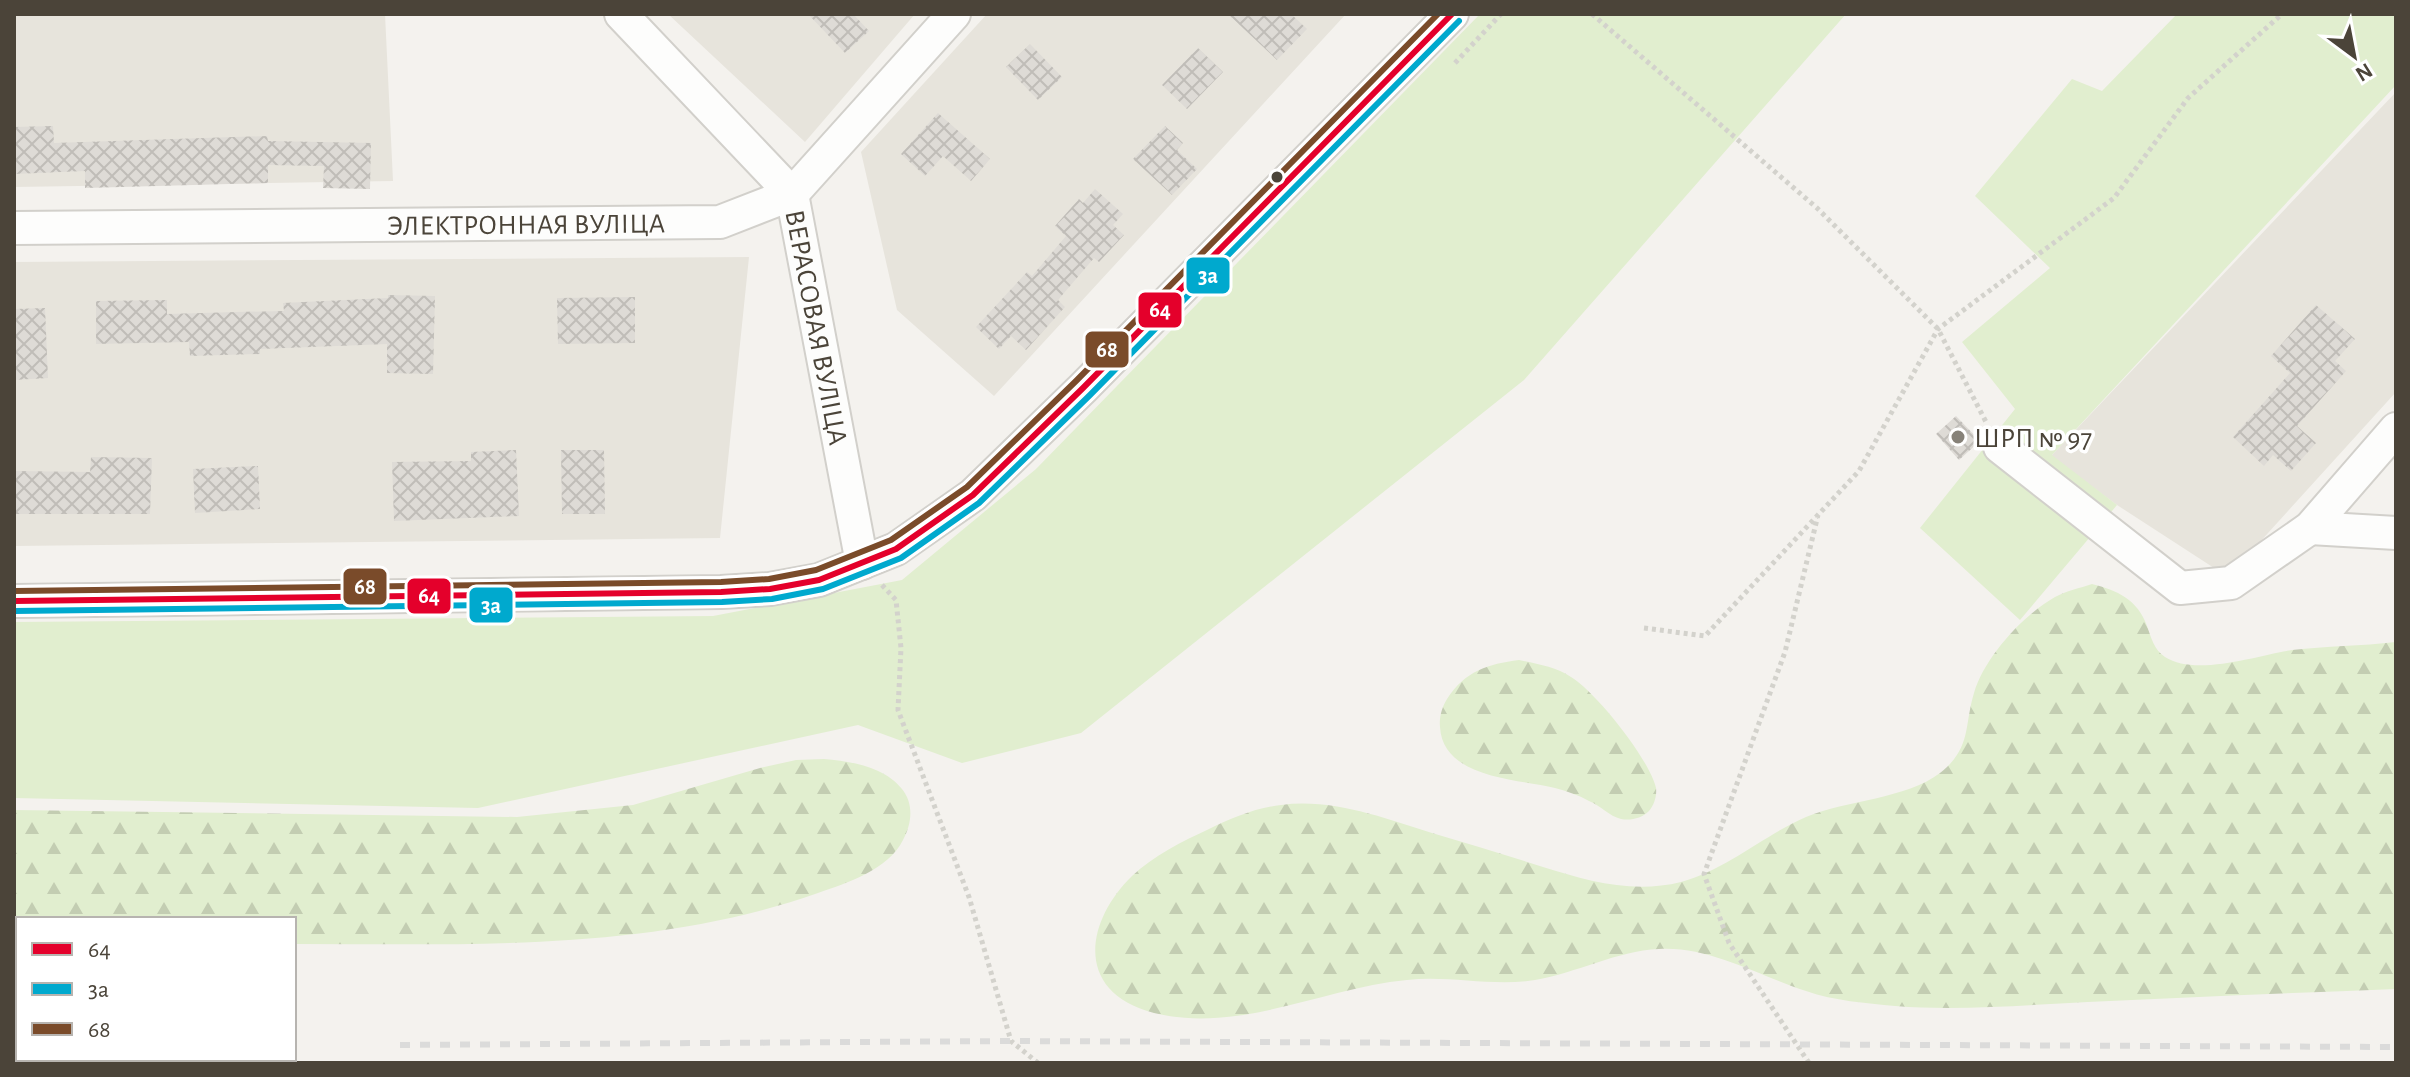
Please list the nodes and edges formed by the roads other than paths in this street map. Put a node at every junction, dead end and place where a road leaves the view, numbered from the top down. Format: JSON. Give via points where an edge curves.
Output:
{"nodes":[{"id":1,"x":621,"y":14,"type":"edge"},
{"id":2,"x":954,"y":14,"type":"edge"},
{"id":3,"x":1452,"y":14,"type":"edge"},
{"id":4,"x":792,"y":194,"type":"junction"},
{"id":5,"x":14,"y":228,"type":"edge"},
{"id":6,"x":2396,"y":429,"type":"edge"},
{"id":7,"x":2000,"y":447,"type":"road end"},
{"id":8,"x":2310,"y":528,"type":"junction"},
{"id":9,"x":2396,"y":533,"type":"edge"},
{"id":10,"x":862,"y":563,"type":"junction"},
{"id":11,"x":14,"y":601,"type":"edge"}],
"edges":[{"from":1,"to":4,"type":"street","name":"ВЕРАСОВАЯ ВУЛІЦА"},
{"from":2,"to":4,"type":"street","name":"ЭЛЕКТРОННАЯ ВУЛІЦА"},
{"from":3,"to":10,"type":"street","via":[[973,495],[896,549]]},
{"from":4,"to":5,"type":"street","name":"ЭЛЕКТРОННАЯ ВУЛІЦА","via":[[720,222]]},
{"from":4,"to":10,"type":"street","name":"ВЕРАСОВАЯ ВУЛІЦА"},
{"from":6,"to":8,"type":"street"},
{"from":7,"to":8,"type":"street","via":[[2180,588],[2231,583]]},
{"from":8,"to":9,"type":"street"},
{"from":10,"to":11,"type":"street","via":[[819,580],[721,592]]}]}
